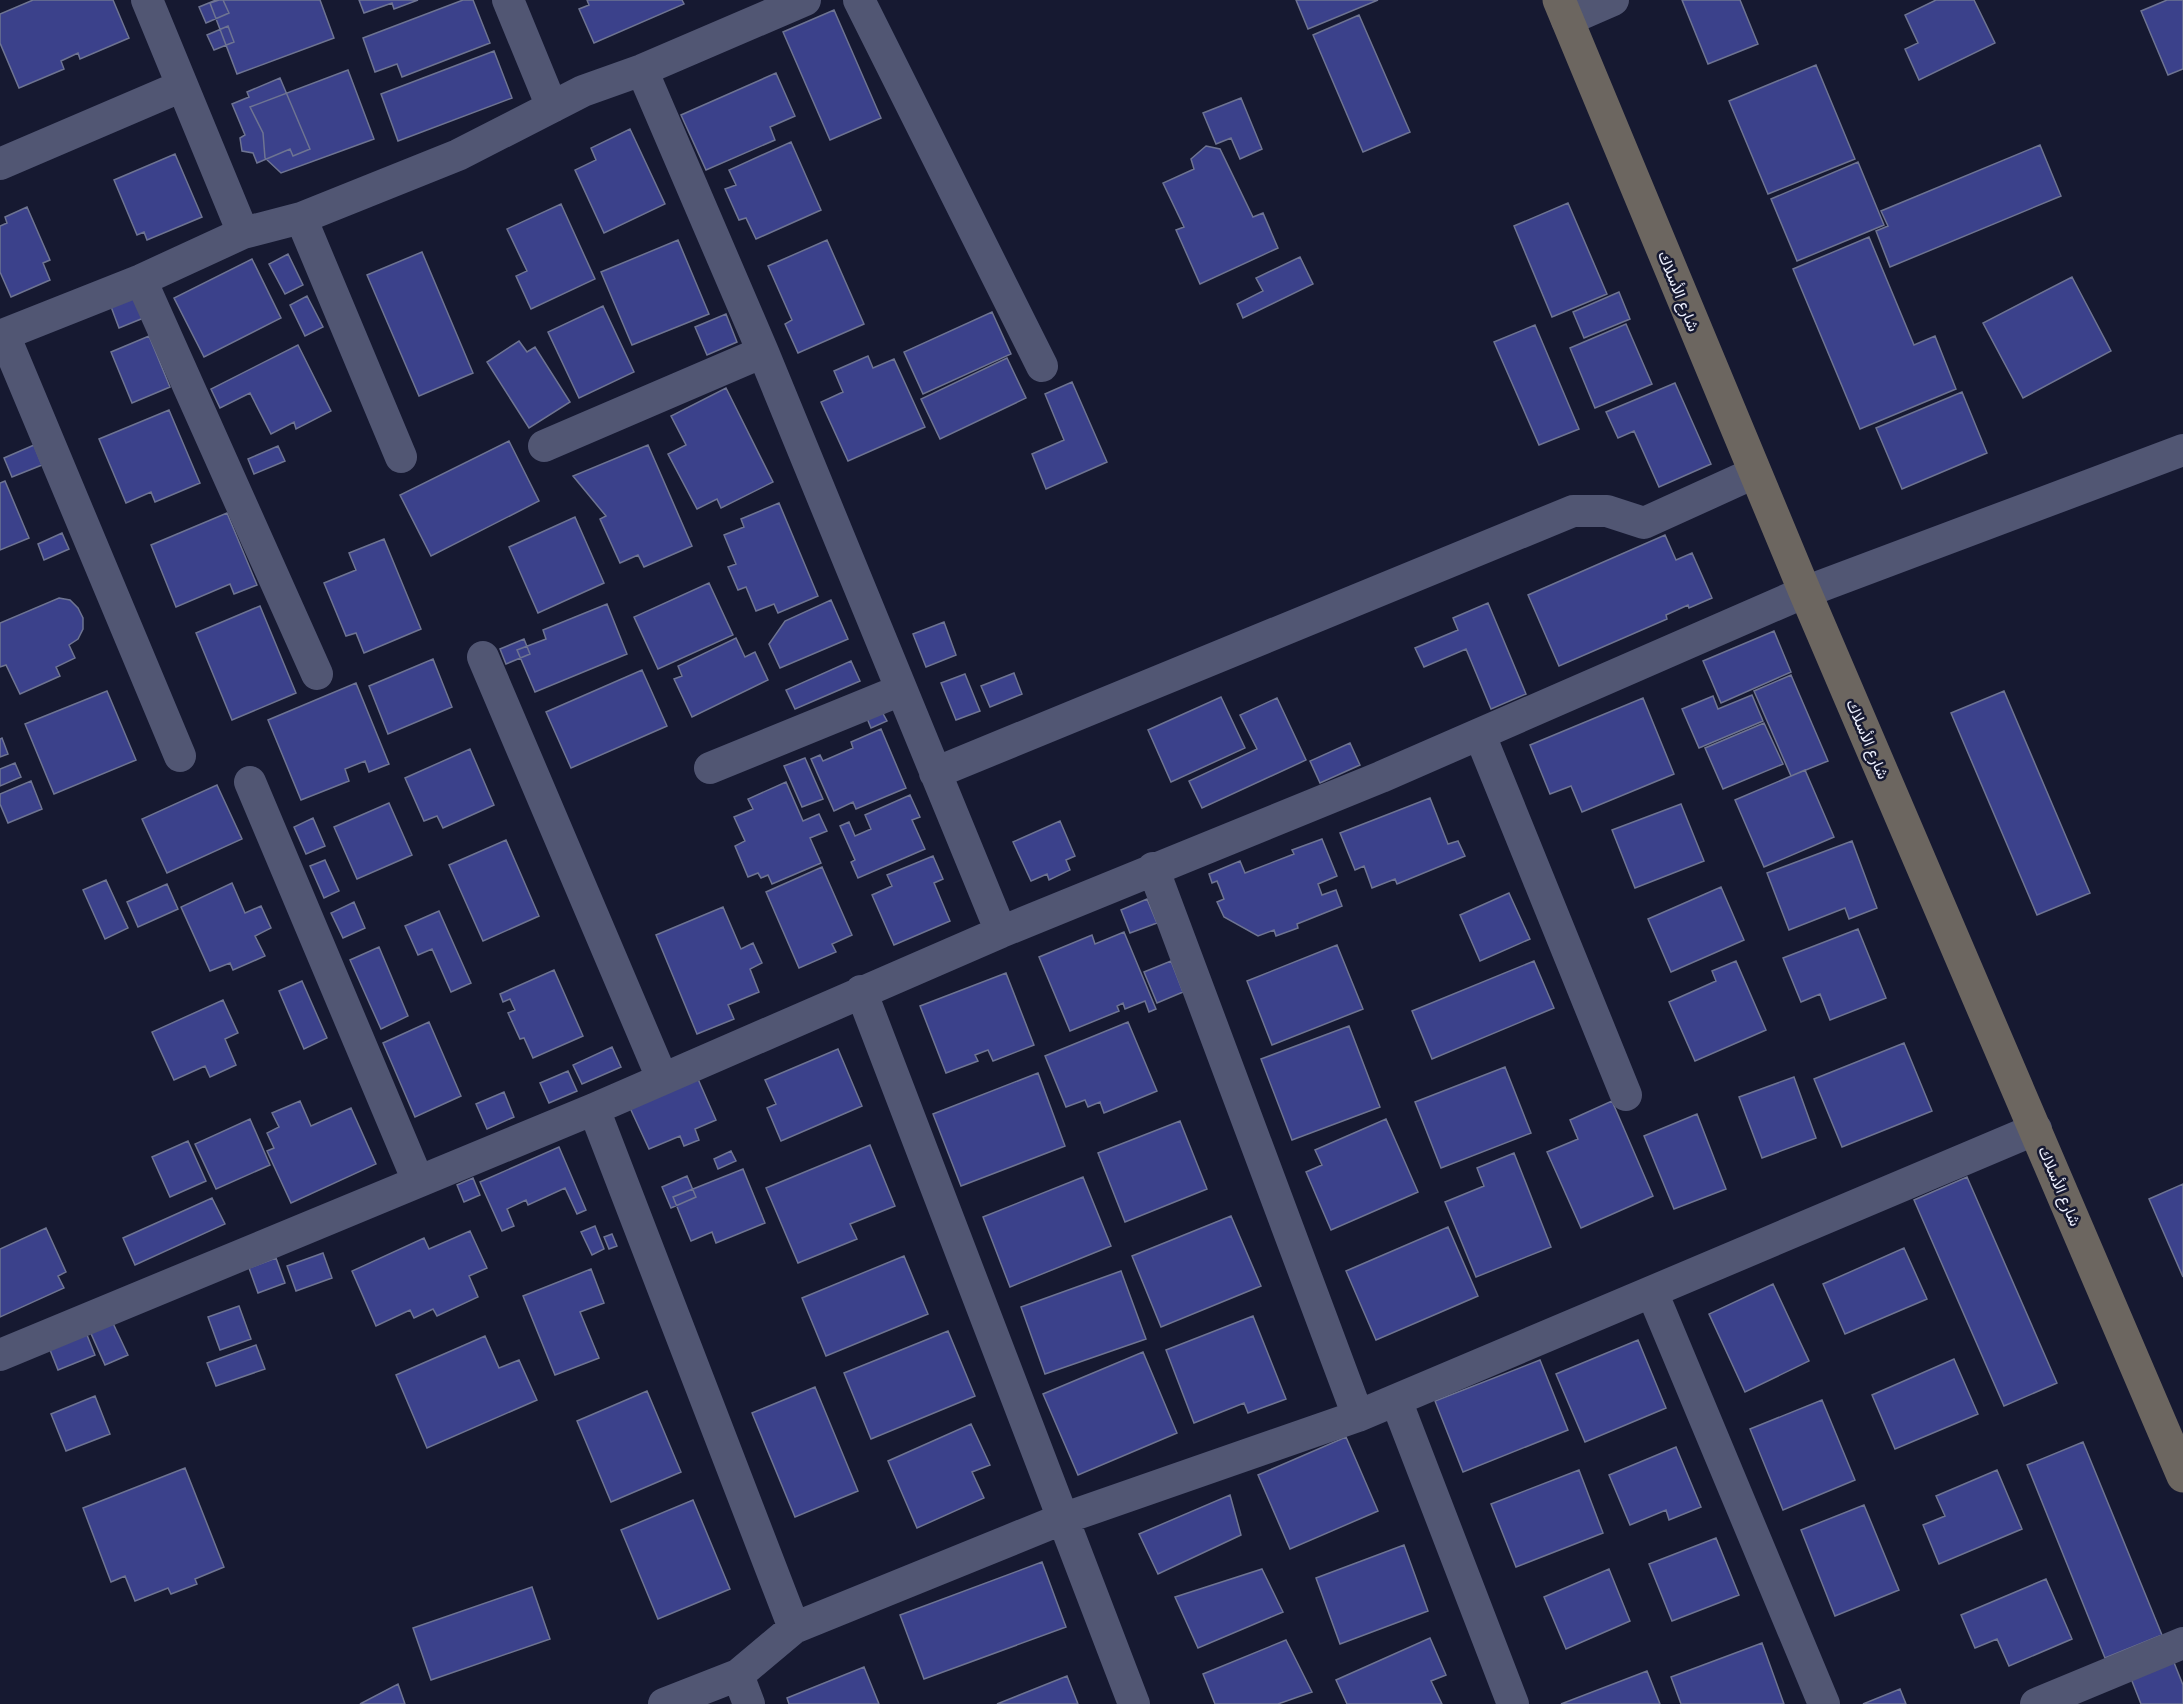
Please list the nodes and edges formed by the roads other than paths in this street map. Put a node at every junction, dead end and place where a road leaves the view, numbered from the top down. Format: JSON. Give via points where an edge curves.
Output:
{"nodes":[{"id":1,"x":147,"y":0,"type":"edge"},
{"id":2,"x":508,"y":0,"type":"edge"},
{"id":3,"x":805,"y":0,"type":"edge"},
{"id":4,"x":859,"y":0,"type":"edge"},
{"id":5,"x":1613,"y":0,"type":"edge"},
{"id":6,"x":1563,"y":10,"type":"edge"},
{"id":7,"x":642,"y":70,"type":"junction"},
{"id":8,"x":182,"y":86,"type":"junction"},
{"id":9,"x":552,"y":107,"type":"junction"},
{"id":10,"x":0,"y":164,"type":"edge"},
{"id":11,"x":301,"y":218,"type":"junction"},
{"id":12,"x":243,"y":233,"type":"junction"},
{"id":13,"x":141,"y":280,"type":"junction"},
{"id":14,"x":2,"y":335,"type":"edge"},
{"id":15,"x":763,"y":352,"type":"junction"},
{"id":16,"x":1042,"y":366,"type":"dead end"},
{"id":17,"x":544,"y":446,"type":"dead end"},
{"id":18,"x":2183,"y":450,"type":"edge"},
{"id":19,"x":401,"y":457,"type":"dead end"},
{"id":20,"x":1754,"y":473,"type":"junction"},
{"id":21,"x":1804,"y":592,"type":"junction"},
{"id":22,"x":483,"y":657,"type":"dead end"},
{"id":23,"x":317,"y":674,"type":"dead end"},
{"id":24,"x":901,"y":690,"type":"junction"},
{"id":25,"x":1480,"y":735,"type":"junction"},
{"id":26,"x":180,"y":756,"type":"dead end"},
{"id":27,"x":710,"y":768,"type":"dead end"},
{"id":28,"x":935,"y":773,"type":"junction"},
{"id":29,"x":250,"y":782,"type":"dead end"},
{"id":30,"x":1154,"y":868,"type":"junction"},
{"id":31,"x":1001,"y":932,"type":"junction"},
{"id":32,"x":861,"y":991,"type":"junction"},
{"id":33,"x":662,"y":1078,"type":"junction"},
{"id":34,"x":1626,"y":1095,"type":"dead end"},
{"id":35,"x":594,"y":1108,"type":"junction"},
{"id":36,"x":2036,"y":1129,"type":"junction"},
{"id":37,"x":418,"y":1181,"type":"junction"},
{"id":38,"x":1652,"y":1292,"type":"junction"},
{"id":39,"x":0,"y":1355,"type":"edge"},
{"id":40,"x":1396,"y":1400,"type":"junction"},
{"id":41,"x":1359,"y":1416,"type":"junction"},
{"id":42,"x":2183,"y":1476,"type":"edge"},
{"id":43,"x":1062,"y":1519,"type":"junction"},
{"id":44,"x":794,"y":1628,"type":"junction"},
{"id":45,"x":2183,"y":1643,"type":"edge"},
{"id":46,"x":738,"y":1675,"type":"junction"},
{"id":47,"x":664,"y":1704,"type":"edge"},
{"id":48,"x":749,"y":1704,"type":"edge"},
{"id":49,"x":1134,"y":1704,"type":"edge"},
{"id":50,"x":1513,"y":1704,"type":"edge"},
{"id":51,"x":1824,"y":1704,"type":"edge"},
{"id":52,"x":2036,"y":1704,"type":"edge"}],
"edges":[{"from":1,"to":8,"type":"street"},
{"from":2,"to":9,"type":"street"},
{"from":3,"to":7,"type":"street"},
{"from":4,"to":16,"type":"street"},
{"from":5,"to":6,"type":"street"},
{"from":6,"to":20,"type":"street","name":"شارع الأسلاك"},
{"from":7,"to":9,"type":"street"},
{"from":7,"to":15,"type":"street"},
{"from":8,"to":10,"type":"street"},
{"from":8,"to":12,"type":"street"},
{"from":9,"to":11,"type":"street","via":[[458,155]]},
{"from":11,"to":12,"type":"street"},
{"from":11,"to":19,"type":"street"},
{"from":12,"to":13,"type":"street"},
{"from":13,"to":14,"type":"street"},
{"from":13,"to":23,"type":"street"},
{"from":14,"to":26,"type":"street"},
{"from":15,"to":17,"type":"street"},
{"from":15,"to":24,"type":"street"},
{"from":18,"to":21,"type":"street"},
{"from":20,"to":21,"type":"street","name":"شارع الأسلاك"},
{"from":20,"to":28,"type":"street","via":[[1644,523],[1607,511],[1573,511]]},
{"from":21,"to":25,"type":"street"},
{"from":21,"to":36,"type":"street","name":"شارع الأسلاك"},
{"from":22,"to":33,"type":"street"},
{"from":24,"to":27,"type":"street"},
{"from":24,"to":28,"type":"street"},
{"from":25,"to":30,"type":"street"},
{"from":25,"to":34,"type":"street"},
{"from":28,"to":31,"type":"street"},
{"from":29,"to":37,"type":"street"},
{"from":30,"to":31,"type":"street"},
{"from":30,"to":41,"type":"street"},
{"from":31,"to":32,"type":"street"},
{"from":32,"to":33,"type":"street"},
{"from":32,"to":43,"type":"street"},
{"from":33,"to":35,"type":"street"},
{"from":35,"to":37,"type":"street"},
{"from":35,"to":44,"type":"street"},
{"from":36,"to":38,"type":"street"},
{"from":36,"to":42,"type":"street","name":"شارع الأسلاك"},
{"from":37,"to":39,"type":"street"},
{"from":38,"to":40,"type":"street"},
{"from":38,"to":51,"type":"street"},
{"from":40,"to":41,"type":"street"},
{"from":40,"to":50,"type":"street"},
{"from":41,"to":43,"type":"street"},
{"from":43,"to":44,"type":"street"},
{"from":43,"to":49,"type":"street"},
{"from":44,"to":46,"type":"street"},
{"from":45,"to":52,"type":"street"},
{"from":46,"to":47,"type":"street"},
{"from":46,"to":48,"type":"street"}]}
